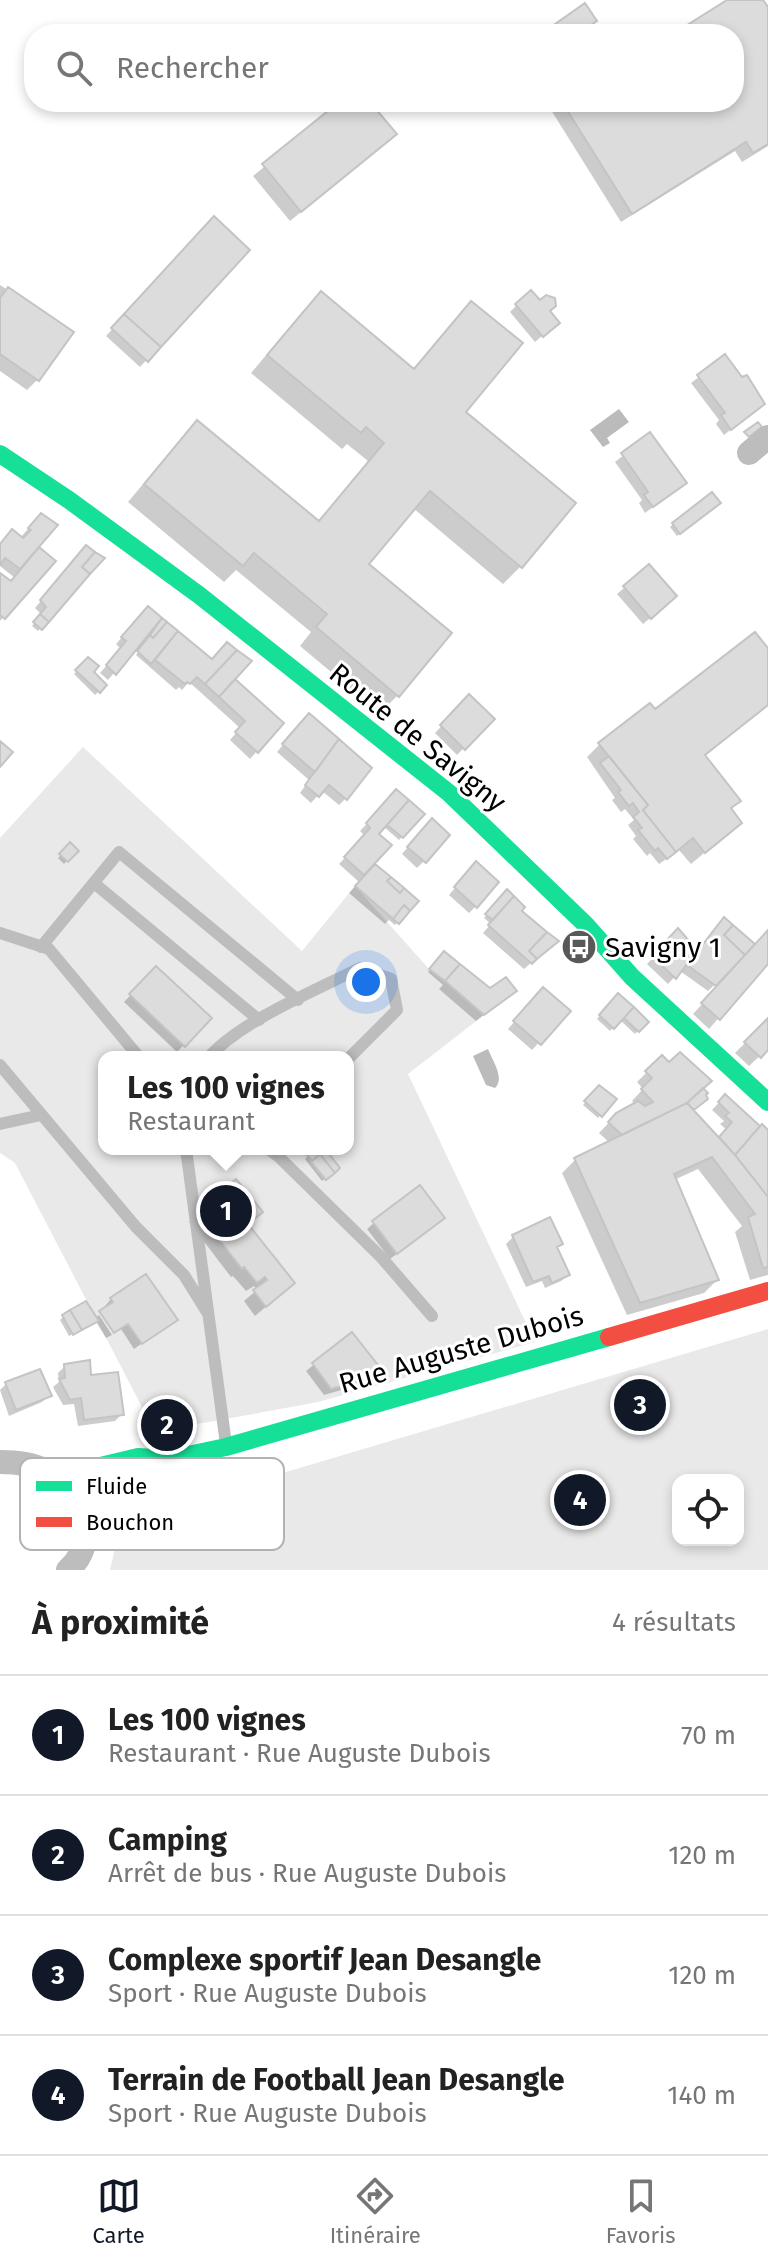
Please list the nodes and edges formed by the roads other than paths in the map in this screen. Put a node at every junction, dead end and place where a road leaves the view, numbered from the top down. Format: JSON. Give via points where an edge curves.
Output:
{"nodes":[{"id":1,"x":768,"y":437,"type":"edge"},
{"id":2,"x":749,"y":453,"type":"dead end"},
{"id":3,"x":0,"y":454,"type":"edge"},
{"id":4,"x":94,"y":883,"type":"junction"},
{"id":5,"x":0,"y":933,"type":"edge"},
{"id":6,"x":41,"y":947,"type":"junction"},
{"id":7,"x":298,"y":1000,"type":"junction"},
{"id":8,"x":259,"y":1020,"type":"junction"},
{"id":9,"x":134,"y":1051,"type":"edge"},
{"id":10,"x":214,"y":1051,"type":"edge"},
{"id":11,"x":354,"y":1053,"type":"edge"},
{"id":12,"x":0,"y":1065,"type":"edge"},
{"id":13,"x":768,"y":1102,"type":"edge"},
{"id":14,"x":41,"y":1115,"type":"junction"},
{"id":15,"x":0,"y":1124,"type":"edge"},
{"id":16,"x":187,"y":1155,"type":"edge"},
{"id":17,"x":276,"y":1155,"type":"edge"},
{"id":18,"x":768,"y":1291,"type":"edge"},
{"id":19,"x":207,"y":1312,"type":"junction"},
{"id":20,"x":432,"y":1316,"type":"dead end"},
{"id":21,"x":226,"y":1447,"type":"junction"},
{"id":22,"x":174,"y":1458,"type":"edge"},
{"id":23,"x":0,"y":1462,"type":"edge"},
{"id":24,"x":20,"y":1463,"type":"edge"},
{"id":25,"x":81,"y":1550,"type":"edge"},
{"id":26,"x":72,"y":1569,"type":"edge"}],
"edges":[{"from":1,"to":2,"type":"street"},
{"from":3,"to":13,"type":"main road","name":"Route de Savigny","via":[[199,595],[429,776],[564,903],[654,999]]},
{"from":4,"to":6,"type":"lane"},
{"from":4,"to":7,"type":"lane","via":[[119,852]]},
{"from":4,"to":8,"type":"lane"},
{"from":5,"to":6,"type":"lane"},
{"from":6,"to":9,"type":"lane","via":[[49,949]]},
{"from":7,"to":8,"type":"lane"},
{"from":7,"to":11,"type":"lane","via":[[360,968],[391,979],[397,1010]]},
{"from":8,"to":10,"type":"lane"},
{"from":12,"to":14,"type":"lane"},
{"from":14,"to":15,"type":"lane"},
{"from":14,"to":19,"type":"lane","via":[[184,1275]]},
{"from":16,"to":19,"type":"lane"},
{"from":17,"to":20,"type":"lane","via":[[381,1257]]},
{"from":18,"to":21,"type":"main road","name":"Rue Auguste Dubois"},
{"from":19,"to":21,"type":"lane"},
{"from":21,"to":22,"type":"main road","name":"Rue Auguste Dubois"},
{"from":23,"to":24,"type":"street"},
{"from":25,"to":26,"type":"street"}]}
